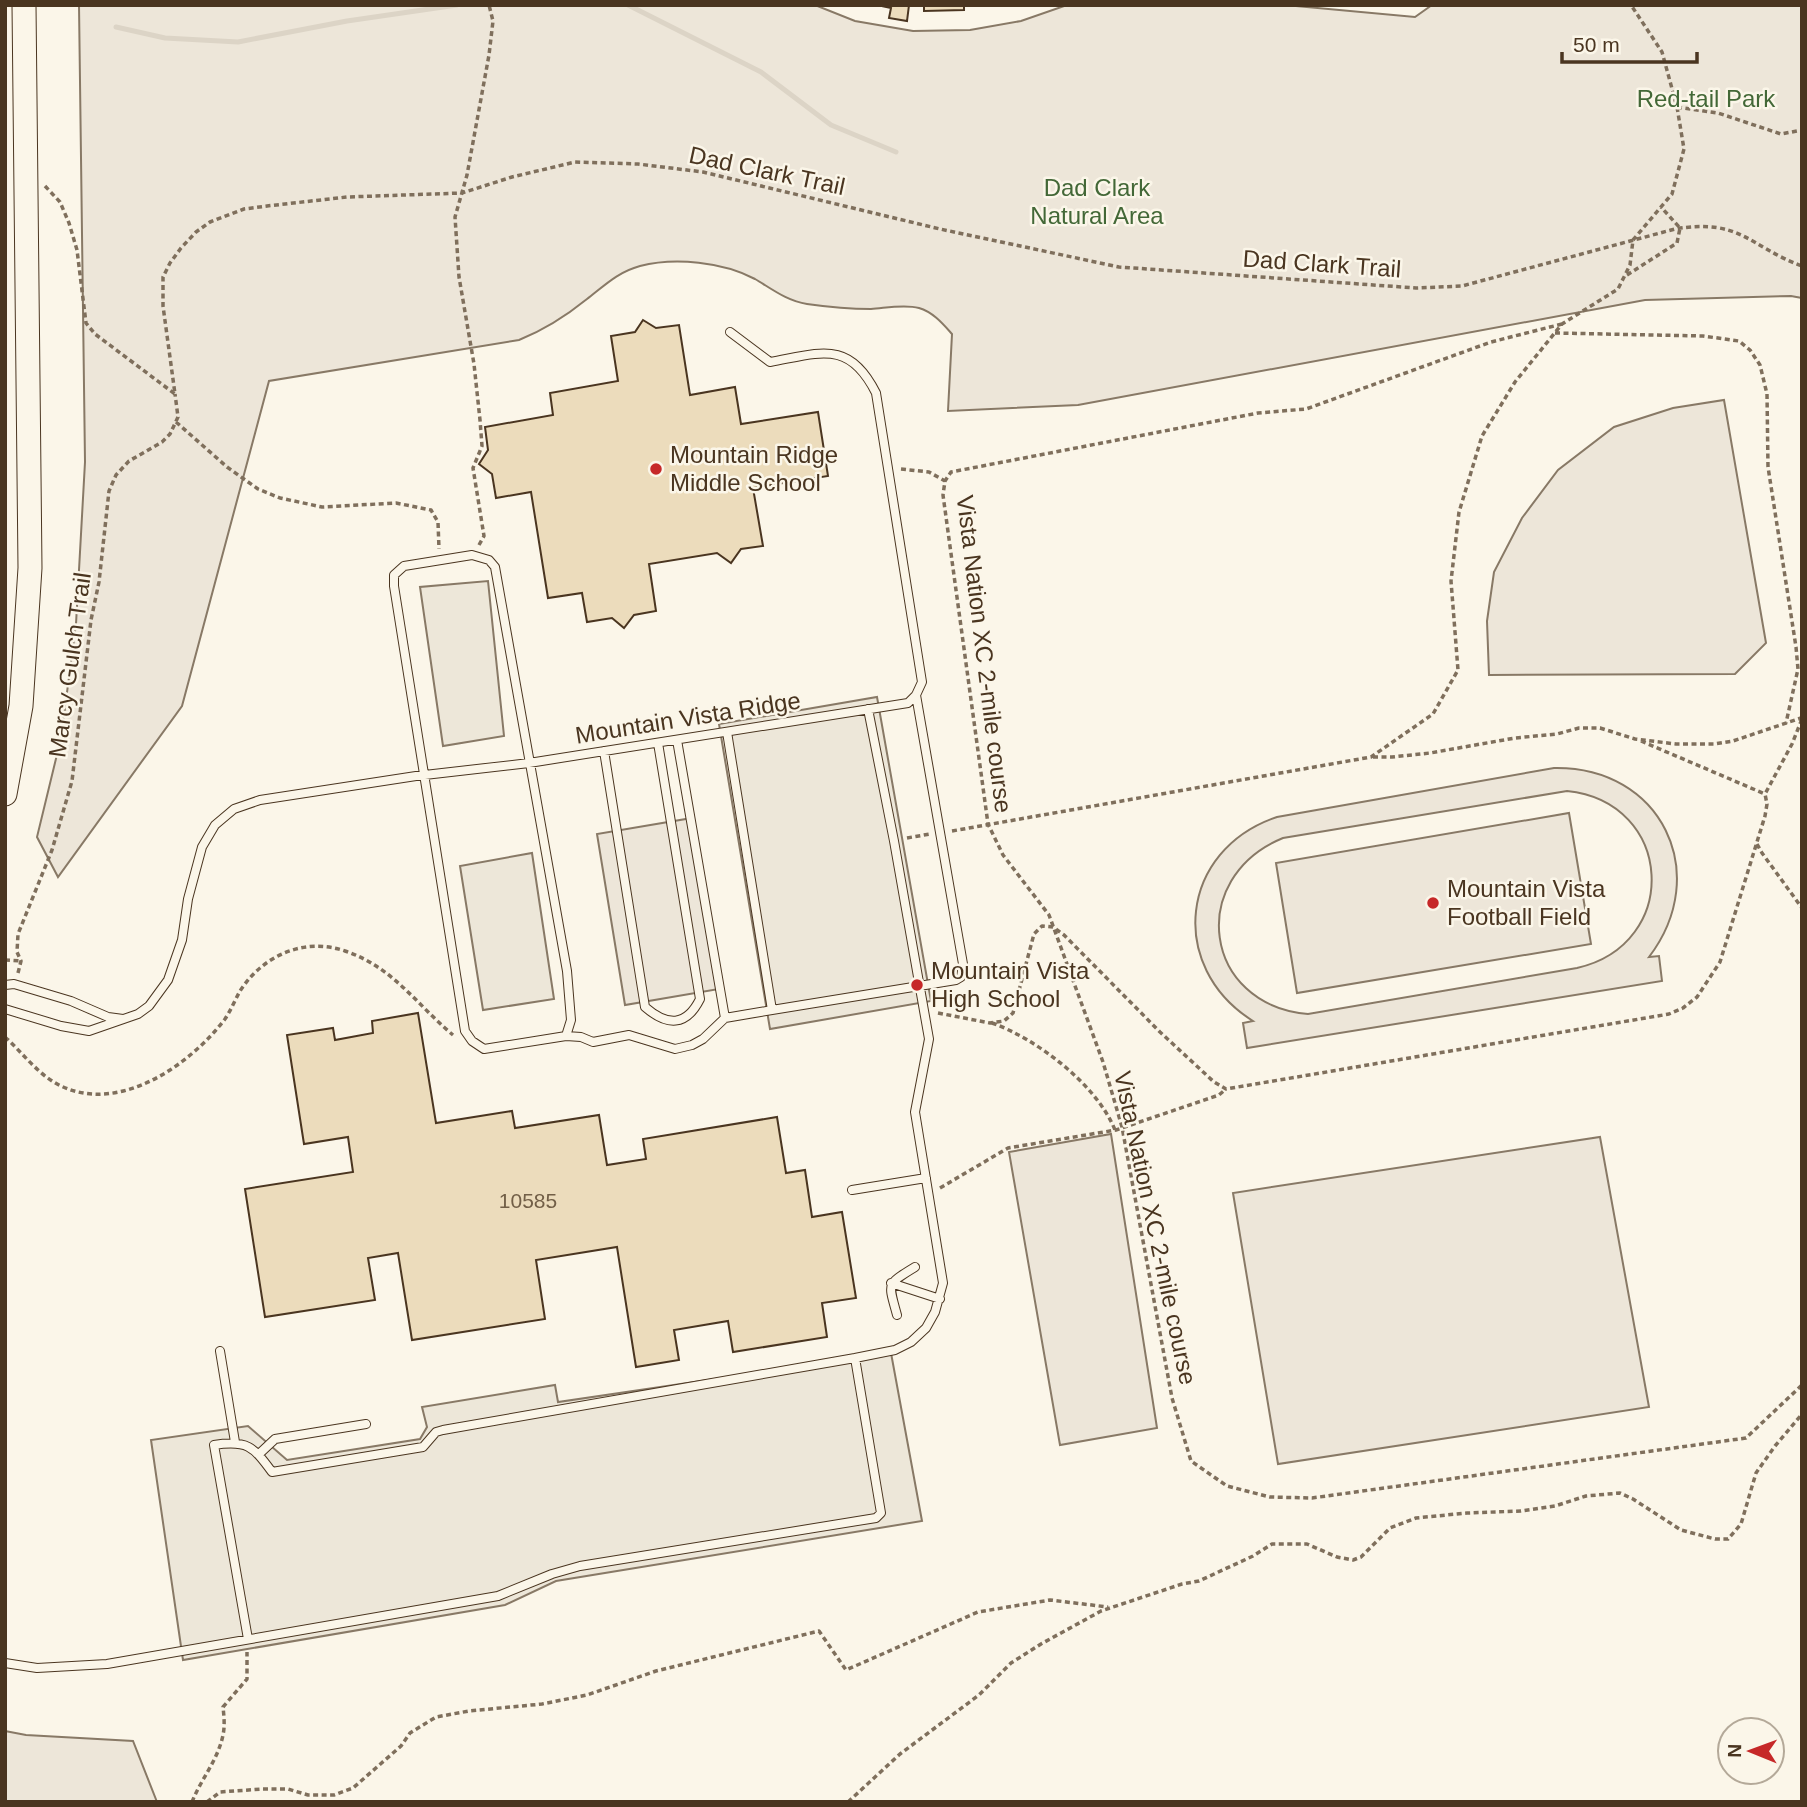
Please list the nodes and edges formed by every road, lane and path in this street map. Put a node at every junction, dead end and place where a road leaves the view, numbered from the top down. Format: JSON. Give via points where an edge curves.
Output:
{"nodes":[{"id":1,"x":24,"y":5,"type":"edge"},
{"id":2,"x":489,"y":5,"type":"edge"},
{"id":3,"x":1631,"y":5,"type":"edge"},
{"id":4,"x":1677,"y":107,"type":"junction"},
{"id":5,"x":1802,"y":130,"type":"edge"},
{"id":6,"x":27,"y":164,"type":"junction"},
{"id":7,"x":462,"y":193,"type":"junction"},
{"id":8,"x":1661,"y":206,"type":"junction"},
{"id":9,"x":1680,"y":228,"type":"junction"},
{"id":10,"x":1633,"y":240,"type":"junction"},
{"id":11,"x":1802,"y":266,"type":"edge"},
{"id":12,"x":1625,"y":276,"type":"junction"},
{"id":13,"x":1562,"y":324,"type":"junction"},
{"id":14,"x":730,"y":332,"type":"dead end"},
{"id":15,"x":1555,"y":333,"type":"junction"},
{"id":16,"x":175,"y":394,"type":"junction"},
{"id":17,"x":176,"y":422,"type":"junction"},
{"id":18,"x":888,"y":470,"type":"junction"},
{"id":19,"x":945,"y":481,"type":"junction"},
{"id":20,"x":472,"y":555,"type":"junction"},
{"id":21,"x":440,"y":560,"type":"junction"},
{"id":22,"x":916,"y":695,"type":"junction"},
{"id":23,"x":868,"y":709,"type":"junction"},
{"id":24,"x":1802,"y":718,"type":"edge"},
{"id":25,"x":1786,"y":723,"type":"junction"},
{"id":26,"x":727,"y":732,"type":"junction"},
{"id":27,"x":1635,"y":738,"type":"junction"},
{"id":28,"x":677,"y":740,"type":"junction"},
{"id":29,"x":658,"y":743,"type":"junction"},
{"id":30,"x":604,"y":751,"type":"junction"},
{"id":31,"x":1371,"y":757,"type":"junction"},
{"id":32,"x":529,"y":763,"type":"junction"},
{"id":33,"x":423,"y":775,"type":"junction"},
{"id":34,"x":5,"y":794,"type":"edge"},
{"id":35,"x":1765,"y":794,"type":"junction"},
{"id":36,"x":988,"y":824,"type":"junction"},
{"id":37,"x":941,"y":832,"type":"junction"},
{"id":38,"x":894,"y":841,"type":"junction"},
{"id":39,"x":1756,"y":842,"type":"junction"},
{"id":40,"x":1802,"y":908,"type":"edge"},
{"id":41,"x":1054,"y":927,"type":"junction"},
{"id":42,"x":5,"y":960,"type":"edge"},
{"id":43,"x":22,"y":961,"type":"junction"},
{"id":44,"x":10,"y":985,"type":"edge"},
{"id":45,"x":921,"y":985,"type":"junction"},
{"id":46,"x":5,"y":1009,"type":"edge"},
{"id":47,"x":772,"y":1010,"type":"junction"},
{"id":48,"x":925,"y":1011,"type":"junction"},
{"id":49,"x":725,"y":1018,"type":"junction"},
{"id":50,"x":123,"y":1019,"type":"junction"},
{"id":51,"x":990,"y":1023,"type":"junction"},
{"id":52,"x":566,"y":1036,"type":"junction"},
{"id":53,"x":5,"y":1037,"type":"edge"},
{"id":54,"x":485,"y":1049,"type":"junction"},
{"id":55,"x":1226,"y":1089,"type":"junction"},
{"id":56,"x":1122,"y":1127,"type":"junction"},
{"id":57,"x":1115,"y":1130,"type":"junction"},
{"id":58,"x":926,"y":1178,"type":"junction"},
{"id":59,"x":852,"y":1189,"type":"dead end"},
{"id":60,"x":928,"y":1192,"type":"junction"},
{"id":61,"x":915,"y":1267,"type":"dead end"},
{"id":62,"x":891,"y":1283,"type":"junction"},
{"id":63,"x":940,"y":1299,"type":"junction"},
{"id":64,"x":897,"y":1315,"type":"dead end"},
{"id":65,"x":220,"y":1351,"type":"dead end"},
{"id":66,"x":855,"y":1358,"type":"junction"},
{"id":67,"x":1802,"y":1385,"type":"edge"},
{"id":68,"x":1802,"y":1415,"type":"edge"},
{"id":69,"x":366,"y":1424,"type":"dead end"},
{"id":70,"x":235,"y":1442,"type":"junction"},
{"id":71,"x":259,"y":1454,"type":"junction"},
{"id":72,"x":1110,"y":1607,"type":"junction"},
{"id":73,"x":248,"y":1639,"type":"junction"},
{"id":74,"x":5,"y":1663,"type":"edge"},
{"id":75,"x":192,"y":1802,"type":"edge"},
{"id":76,"x":207,"y":1802,"type":"edge"},
{"id":77,"x":848,"y":1802,"type":"edge"}],
"edges":[{"from":1,"to":6,"type":"main road"},
{"from":2,"to":7,"type":"path","via":[[494,21]]},
{"from":3,"to":4,"type":"path","via":[[1662,52]]},
{"from":4,"to":5,"type":"path","via":[[1718,113],[1781,134]]},
{"from":4,"to":8,"type":"path","via":[[1684,149],[1672,194]]},
{"from":6,"to":16,"type":"path","via":[[60,202],[69,223],[86,323]]},
{"from":6,"to":34,"type":"main road","via":[[30,568],[20,705]]},
{"from":7,"to":10,"type":"path","name":"Dad Clark Trail","via":[[575,162],[638,164],[703,172],[1119,267],[1416,288],[1462,286]]},
{"from":7,"to":16,"type":"path","name":"Dad Clark Trail","via":[[280,204],[244,209],[210,222],[181,248],[163,277]]},
{"from":7,"to":20,"type":"path","via":[[455,240],[482,446],[473,468],[484,537]]},
{"from":8,"to":9,"type":"path"},
{"from":8,"to":10,"type":"path"},
{"from":9,"to":10,"type":"path","name":"Dad Clark Trail"},
{"from":9,"to":11,"type":"path","name":"Dad Clark Trail","via":[[1711,225],[1728,229]]},
{"from":9,"to":12,"type":"path","via":[[1677,243]]},
{"from":10,"to":12,"type":"path"},
{"from":12,"to":13,"type":"path","via":[[1618,289]]},
{"from":13,"to":15,"type":"path"},
{"from":13,"to":19,"type":"path","name":"Vista Nation XC 2-mile course","via":[[1491,342],[1306,409],[1258,412],[951,472]]},
{"from":14,"to":18,"type":"lane","via":[[770,362],[823,353],[852,360],[876,393]]},
{"from":15,"to":25,"type":"path","via":[[1723,338],[1739,341],[1760,365],[1767,394],[1768,467],[1798,669]]},
{"from":15,"to":31,"type":"path","via":[[1515,382],[1482,436],[1459,512],[1451,581],[1458,670],[1433,714]]},
{"from":16,"to":17,"type":"path"},
{"from":17,"to":21,"type":"path","via":[[227,467],[280,498],[322,507],[396,503],[431,510],[438,522]]},
{"from":17,"to":43,"type":"path","name":"Marcy Gulch Trail","via":[[162,442],[116,475],[109,491],[72,781],[52,850],[18,934]]},
{"from":18,"to":19,"type":"path","via":[[916,469]]},
{"from":18,"to":22,"type":"lane","via":[[920,664],[922,682]]},
{"from":19,"to":36,"type":"path","name":"Vista Nation XC 2-mile course","via":[[943,495]]},
{"from":20,"to":21,"type":"lane"},
{"from":20,"to":32,"type":"lane","via":[[489,560],[495,568]]},
{"from":21,"to":33,"type":"lane","via":[[404,566],[394,575]]},
{"from":22,"to":23,"type":"lane","name":"Mountain Vista Ridge","via":[[908,703]]},
{"from":22,"to":37,"type":"lane"},
{"from":23,"to":26,"type":"lane","name":"Mountain Vista Ridge"},
{"from":23,"to":38,"type":"lane"},
{"from":24,"to":25,"type":"path"},
{"from":24,"to":35,"type":"path"},
{"from":25,"to":27,"type":"path","via":[[1714,744]]},
{"from":26,"to":28,"type":"lane","name":"Mountain Vista Ridge"},
{"from":26,"to":47,"type":"lane"},
{"from":27,"to":31,"type":"path","via":[[1600,728],[1579,728],[1430,753]]},
{"from":27,"to":35,"type":"path"},
{"from":28,"to":29,"type":"lane","name":"Mountain Vista Ridge"},
{"from":28,"to":49,"type":"lane"},
{"from":29,"to":30,"type":"lane","name":"Mountain Vista Ridge"},
{"from":29,"to":30,"type":"lane","via":[[700,999],[693,1013],[678,1021],[658,1018],[645,1007]]},
{"from":30,"to":32,"type":"lane","name":"Mountain Vista Ridge"},
{"from":31,"to":36,"type":"path"},
{"from":32,"to":33,"type":"lane","name":"Mountain Vista Ridge"},
{"from":32,"to":52,"type":"lane","via":[[567,971],[571,1020]]},
{"from":33,"to":50,"type":"lane","name":"Mountain Vista Ridge","via":[[260,800],[234,809],[215,825],[202,847],[182,940],[168,979],[149,1006]]},
{"from":33,"to":54,"type":"lane","via":[[465,1031]]},
{"from":35,"to":39,"type":"path","via":[[1767,804]]},
{"from":36,"to":37,"type":"path"},
{"from":36,"to":41,"type":"path","name":"Vista Nation XC 2-mile course","via":[[1003,855]]},
{"from":37,"to":38,"type":"path"},
{"from":37,"to":45,"type":"lane","via":[[963,972],[956,980]]},
{"from":38,"to":45,"type":"lane"},
{"from":39,"to":40,"type":"path"},
{"from":39,"to":55,"type":"path","via":[[1720,962],[1697,997],[1683,1008],[1647,1019]]},
{"from":41,"to":51,"type":"path","via":[[1042,926],[1034,934],[1013,1013],[1004,1021]]},
{"from":41,"to":55,"type":"path","via":[[1199,1069]]},
{"from":41,"to":56,"type":"path","name":"Vista Nation XC 2-mile course"},
{"from":42,"to":43,"type":"path"},
{"from":43,"to":44,"type":"path","name":"Marcy Gulch Trail"},
{"from":44,"to":50,"type":"lane"},
{"from":45,"to":47,"type":"lane"},
{"from":45,"to":48,"type":"lane"},
{"from":46,"to":50,"type":"lane","name":"Mountain Vista Ridge","via":[[89,1031]]},
{"from":47,"to":49,"type":"lane"},
{"from":48,"to":51,"type":"path"},
{"from":48,"to":58,"type":"lane","via":[[929,1039],[915,1112]]},
{"from":49,"to":52,"type":"lane","via":[[692,1045],[675,1049],[629,1035],[593,1042]]},
{"from":51,"to":57,"type":"path","via":[[1023,1037],[1075,1077],[1108,1112]]},
{"from":52,"to":54,"type":"lane"},
{"from":53,"to":54,"type":"path","via":[[37,1069],[72,1091],[108,1094],[131,1088],[179,1064],[202,1044],[226,1018],[256,970],[300,947],[320,945],[343,950],[385,970],[458,1039],[475,1051]]},
{"from":55,"to":56,"type":"path"},
{"from":56,"to":57,"type":"path"},
{"from":56,"to":67,"type":"path","name":"Vista Nation XC 2-mile course","via":[[1172,1398],[1191,1461],[1227,1486],[1270,1497],[1312,1498],[1746,1438]]},
{"from":57,"to":60,"type":"path","via":[[1008,1148]]},
{"from":58,"to":59,"type":"lane"},
{"from":58,"to":60,"type":"lane"},
{"from":60,"to":63,"type":"lane","via":[[943,1283]]},
{"from":61,"to":62,"type":"lane"},
{"from":62,"to":63,"type":"lane"},
{"from":62,"to":64,"type":"lane"},
{"from":63,"to":66,"type":"lane","via":[[926,1328],[911,1342]]},
{"from":65,"to":70,"type":"lane"},
{"from":66,"to":71,"type":"lane","via":[[443,1430],[423,1447],[272,1472]]},
{"from":66,"to":73,"type":"lane","via":[[880,1505],[876,1518],[580,1566],[498,1596]]},
{"from":68,"to":72,"type":"path","via":[[1756,1473],[1741,1524],[1728,1539],[1681,1530],[1633,1499],[1606,1493],[1521,1511],[1416,1518],[1391,1528],[1353,1560],[1307,1544],[1272,1544],[1199,1581]]},
{"from":69,"to":71,"type":"lane","via":[[275,1439]]},
{"from":70,"to":71,"type":"lane"},
{"from":70,"to":73,"type":"lane","via":[[214,1445]]},
{"from":72,"to":76,"type":"path","via":[[1051,1600],[978,1612],[846,1670],[819,1631],[656,1671],[587,1695],[436,1717],[410,1733],[353,1788],[334,1795],[262,1789],[220,1792]]},
{"from":72,"to":77,"type":"path","via":[[1011,1663],[979,1695],[890,1762]]},
{"from":73,"to":74,"type":"lane","via":[[107,1664],[37,1668]]},
{"from":73,"to":75,"type":"path","via":[[247,1679],[223,1707],[224,1733]]}]}
